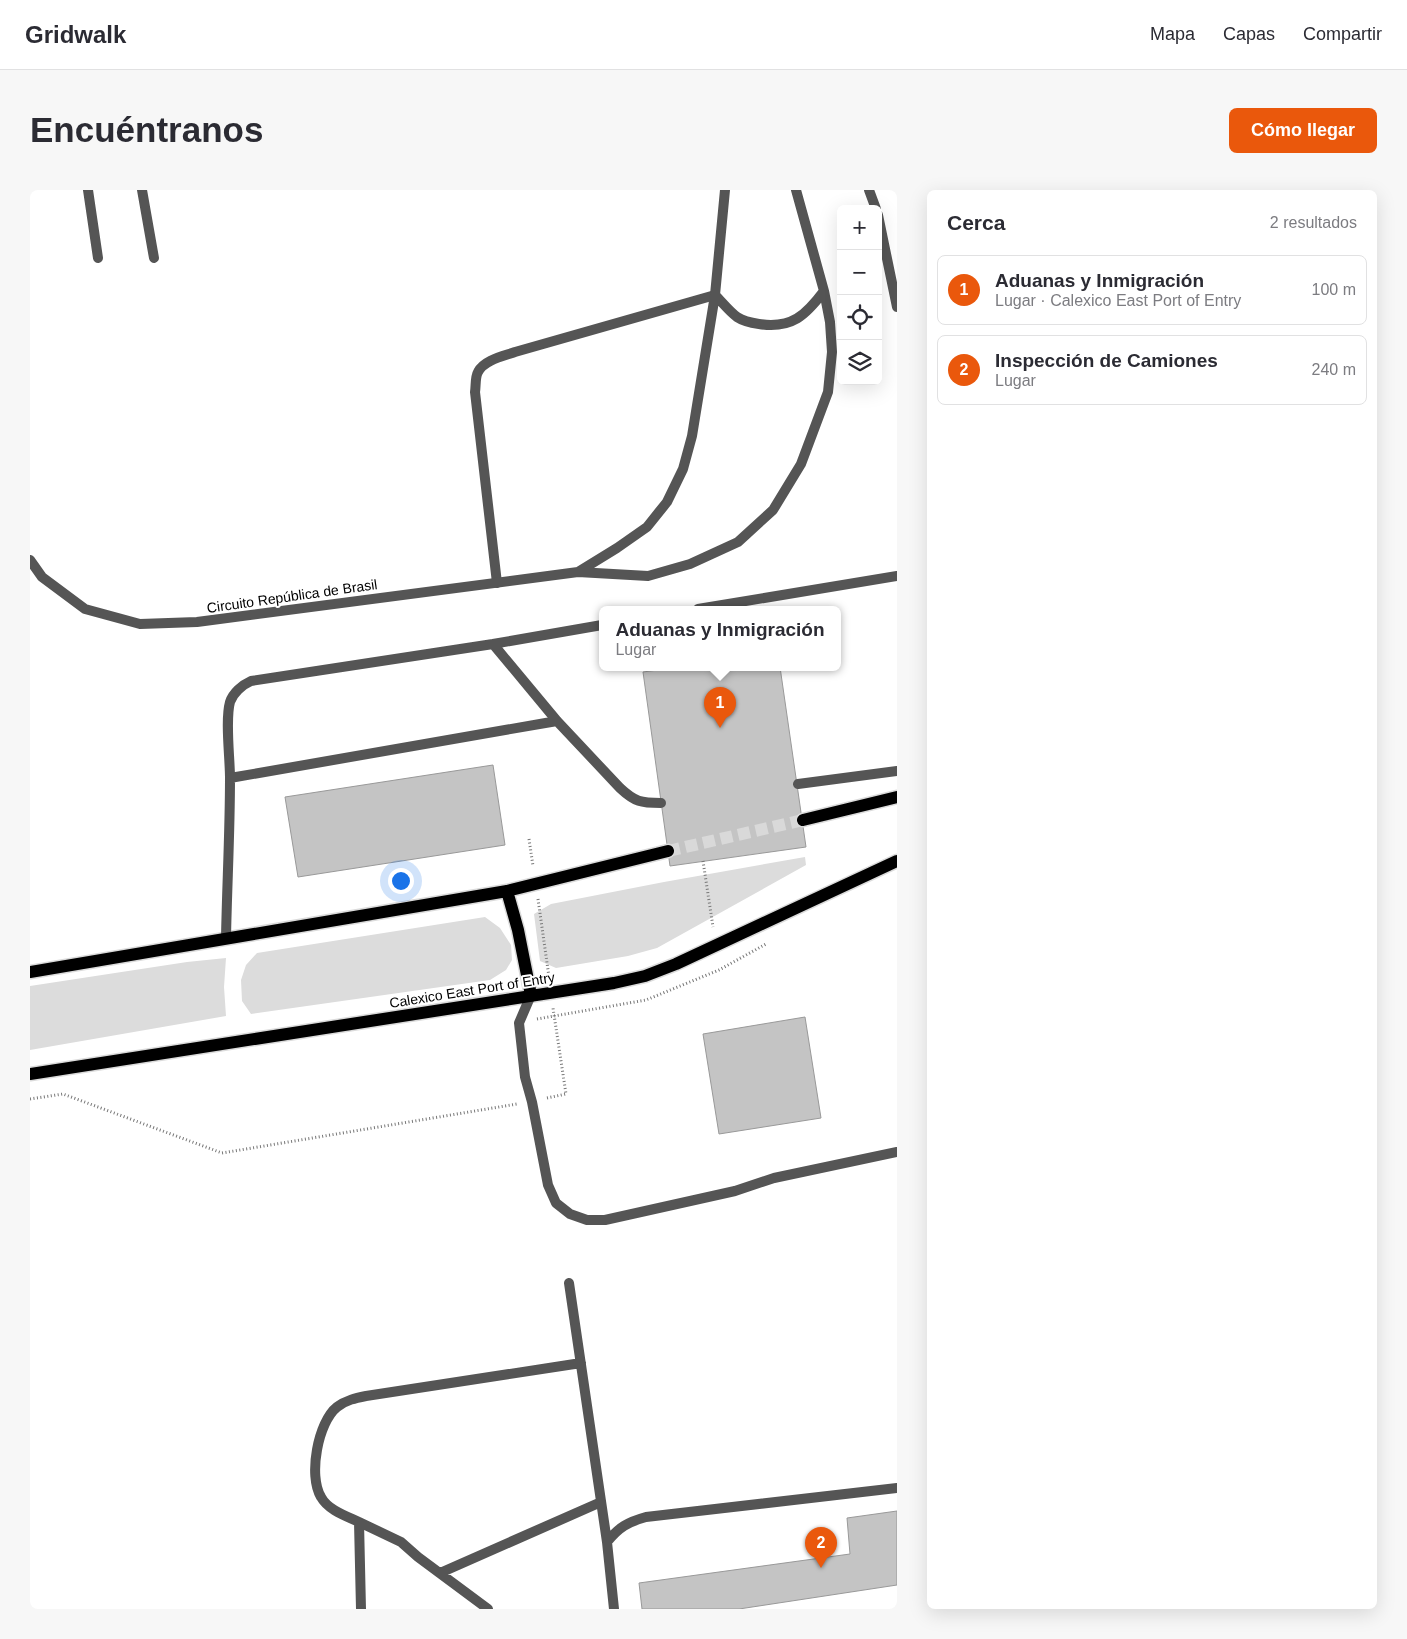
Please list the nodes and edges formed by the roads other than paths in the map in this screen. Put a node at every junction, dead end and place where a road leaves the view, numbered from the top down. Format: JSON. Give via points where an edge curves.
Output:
{"nodes":[{"id":1,"x":88,"y":190,"type":"edge"},
{"id":2,"x":142,"y":190,"type":"edge"},
{"id":3,"x":725,"y":190,"type":"edge"},
{"id":4,"x":796,"y":190,"type":"edge"},
{"id":5,"x":869,"y":190,"type":"edge"},
{"id":6,"x":875,"y":205,"type":"edge"},
{"id":7,"x":882,"y":234,"type":"edge"},
{"id":8,"x":98,"y":258,"type":"dead end"},
{"id":9,"x":154,"y":258,"type":"dead end"},
{"id":10,"x":824,"y":291,"type":"junction"},
{"id":11,"x":714,"y":295,"type":"junction"},
{"id":12,"x":897,"y":307,"type":"edge"},
{"id":13,"x":30,"y":560,"type":"edge"},
{"id":14,"x":578,"y":572,"type":"junction"},
{"id":15,"x":897,"y":576,"type":"edge"},
{"id":16,"x":497,"y":583,"type":"junction"},
{"id":17,"x":716,"y":606,"type":"edge"},
{"id":18,"x":599,"y":626,"type":"edge"},
{"id":19,"x":492,"y":644,"type":"junction"},
{"id":20,"x":557,"y":721,"type":"junction"},
{"id":21,"x":897,"y":771,"type":"edge"},
{"id":22,"x":230,"y":778,"type":"junction"},
{"id":23,"x":798,"y":784,"type":"dead end"},
{"id":24,"x":897,"y":797,"type":"edge"},
{"id":25,"x":661,"y":803,"type":"dead end"},
{"id":26,"x":803,"y":820,"type":"tunnel mouth"},
{"id":27,"x":668,"y":852,"type":"tunnel mouth"},
{"id":28,"x":897,"y":862,"type":"edge"},
{"id":29,"x":507,"y":891,"type":"junction"},
{"id":30,"x":226,"y":938,"type":"junction"},
{"id":31,"x":30,"y":972,"type":"edge"},
{"id":32,"x":531,"y":995,"type":"junction"},
{"id":33,"x":30,"y":1074,"type":"edge"},
{"id":34,"x":897,"y":1152,"type":"edge"},
{"id":35,"x":569,"y":1283,"type":"dead end"},
{"id":36,"x":580,"y":1363,"type":"junction"},
{"id":37,"x":897,"y":1488,"type":"edge"},
{"id":38,"x":601,"y":1502,"type":"junction"},
{"id":39,"x":359,"y":1522,"type":"junction"},
{"id":40,"x":607,"y":1542,"type":"junction"},
{"id":41,"x":440,"y":1573,"type":"junction"},
{"id":42,"x":362,"y":1609,"type":"edge"},
{"id":43,"x":488,"y":1609,"type":"edge"},
{"id":44,"x":614,"y":1609,"type":"edge"}],
"edges":[{"from":1,"to":8,"type":"street"},
{"from":2,"to":9,"type":"street"},
{"from":3,"to":11,"type":"street","name":"Circuito República de Brasil"},
{"from":4,"to":10,"type":"street","name":"Circuito República de Brasil"},
{"from":5,"to":6,"type":"street"},
{"from":7,"to":12,"type":"street"},
{"from":10,"to":11,"type":"street","via":[[798,318],[771,326],[738,318]]},
{"from":10,"to":14,"type":"street","name":"Circuito República de Brasil","via":[[832,352],[828,392],[801,464],[773,510],[738,542],[690,564],[648,576]]},
{"from":11,"to":14,"type":"street","name":"Circuito República de Brasil","via":[[692,436],[683,469],[667,502],[647,527]]},
{"from":11,"to":16,"type":"street","via":[[515,352],[490,362],[478,372],[475,392]]},
{"from":13,"to":16,"type":"street","name":"Circuito República de Brasil","via":[[42,577],[85,609],[140,624],[197,622]]},
{"from":14,"to":16,"type":"street","name":"Circuito República de Brasil"},
{"from":15,"to":17,"type":"street"},
{"from":18,"to":19,"type":"street"},
{"from":19,"to":20,"type":"street"},
{"from":19,"to":22,"type":"street","via":[[251,681],[235,694],[228,713]]},
{"from":20,"to":22,"type":"street"},
{"from":20,"to":25,"type":"street","via":[[630,798],[641,803]]},
{"from":21,"to":23,"type":"street"},
{"from":22,"to":30,"type":"street"},
{"from":24,"to":26,"type":"main road"},
{"from":27,"to":29,"type":"main road"},
{"from":28,"to":32,"type":"main road","name":"Calexico East Port of Entry","via":[[645,976]]},
{"from":29,"to":30,"type":"main road"},
{"from":29,"to":32,"type":"main road"},
{"from":30,"to":31,"type":"main road"},
{"from":32,"to":33,"type":"main road","name":"Calexico East Port of Entry"},
{"from":32,"to":34,"type":"street","via":[[519,1023],[525,1077],[548,1185],[556,1203],[570,1214],[587,1220],[605,1220],[716,1196],[774,1178]]},
{"from":35,"to":36,"type":"street"},
{"from":36,"to":38,"type":"street"},
{"from":36,"to":39,"type":"street","via":[[366,1396],[338,1406],[329,1415],[318,1444],[316,1484],[327,1506]]},
{"from":37,"to":40,"type":"street","via":[[646,1517],[618,1529]]},
{"from":38,"to":40,"type":"street"},
{"from":38,"to":41,"type":"street"},
{"from":39,"to":41,"type":"street","via":[[401,1542]]},
{"from":39,"to":42,"type":"street"},
{"from":40,"to":44,"type":"street"},
{"from":41,"to":43,"type":"street"}]}
